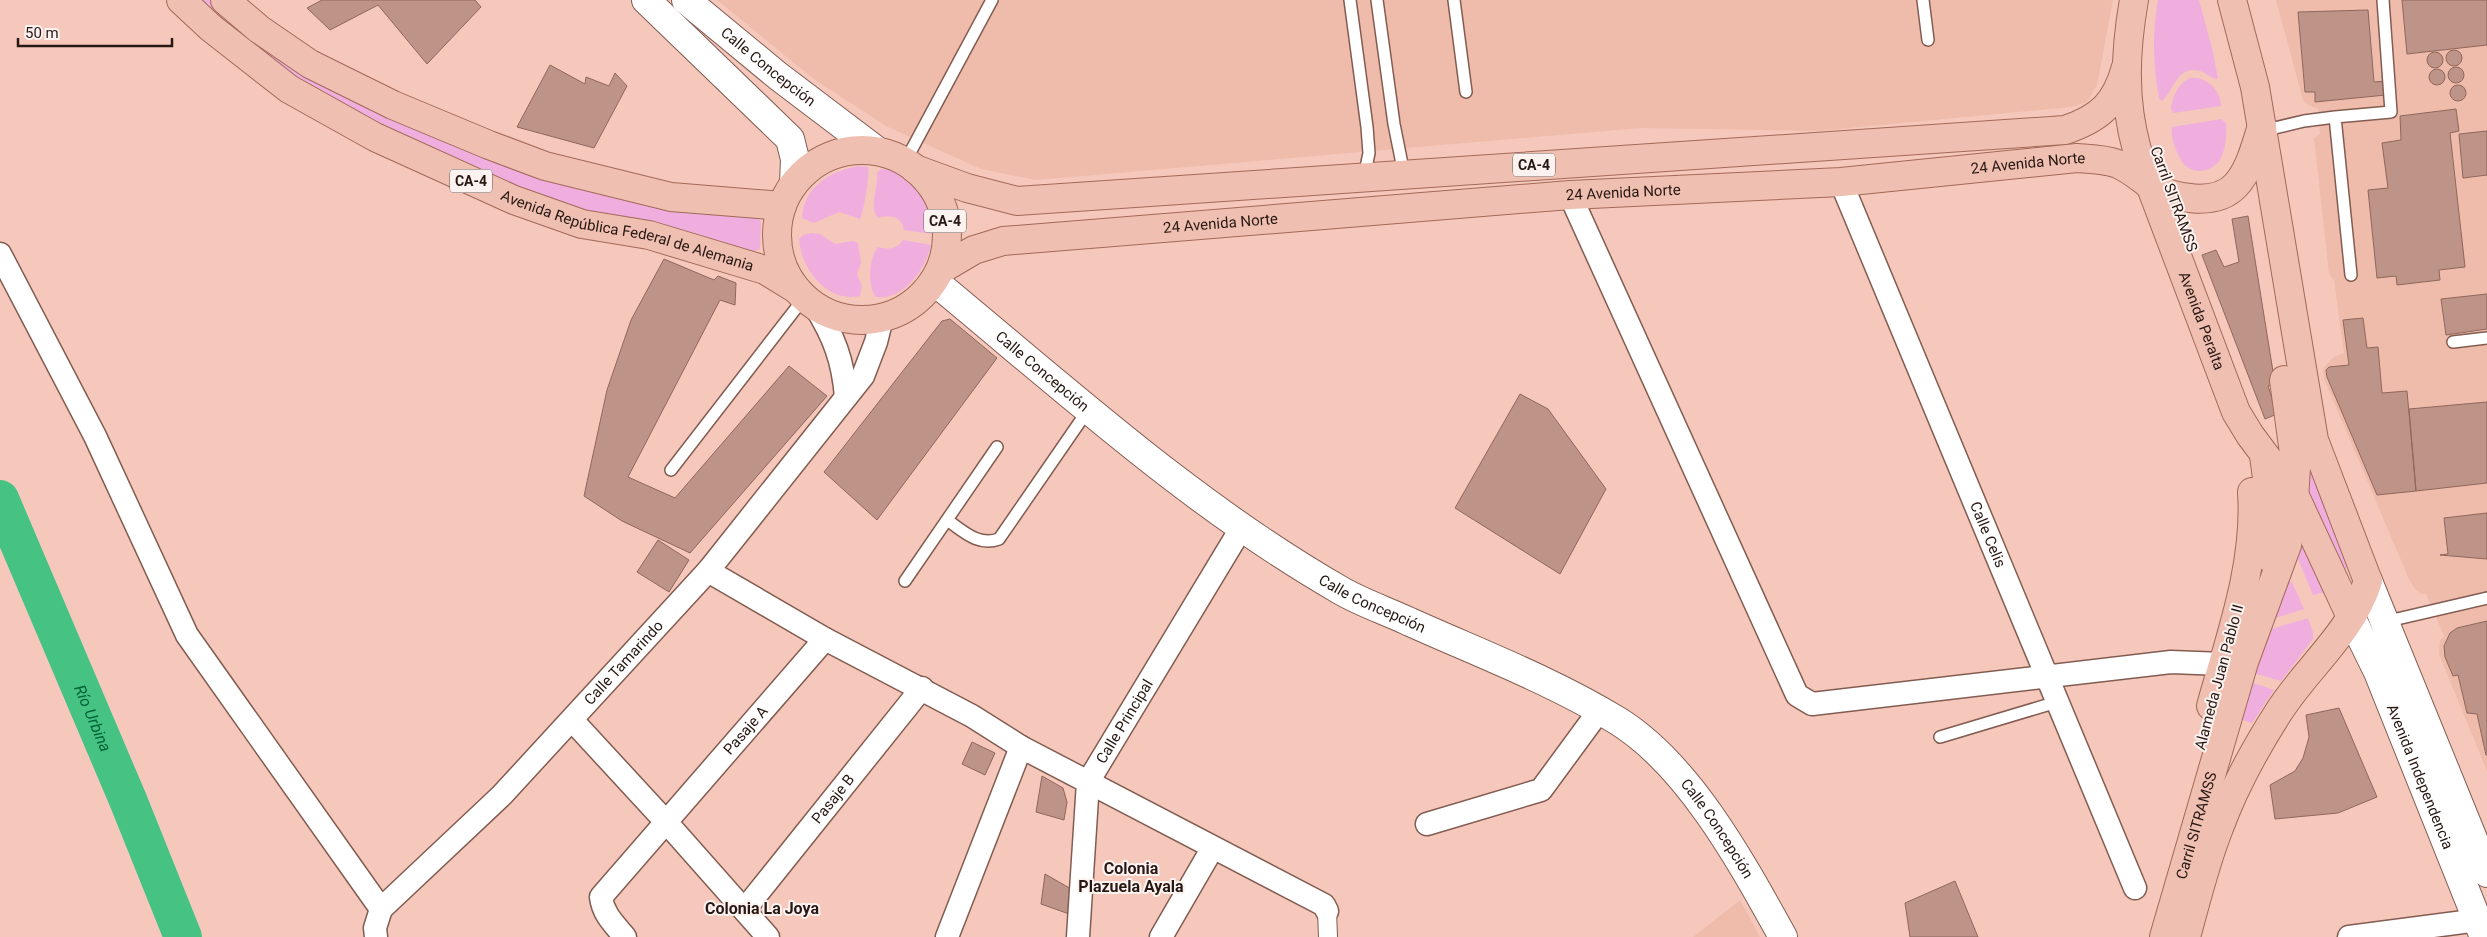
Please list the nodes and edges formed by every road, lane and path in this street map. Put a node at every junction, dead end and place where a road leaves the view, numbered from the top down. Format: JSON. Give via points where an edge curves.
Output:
{"nodes":[{"id":1,"x":181,"y":0,"type":"edge"},
{"id":2,"x":225,"y":0,"type":"edge"},
{"id":3,"x":646,"y":0,"type":"edge"},
{"id":4,"x":686,"y":0,"type":"edge"},
{"id":5,"x":992,"y":0,"type":"edge"},
{"id":6,"x":1350,"y":0,"type":"edge"},
{"id":7,"x":1377,"y":0,"type":"edge"},
{"id":8,"x":1454,"y":0,"type":"edge"},
{"id":9,"x":1923,"y":0,"type":"edge"},
{"id":10,"x":2134,"y":0,"type":"edge"},
{"id":11,"x":2148,"y":0,"type":"edge"},
{"id":12,"x":2214,"y":0,"type":"edge"},
{"id":13,"x":2232,"y":0,"type":"edge"},
{"id":14,"x":2383,"y":0,"type":"edge"},
{"id":15,"x":1928,"y":40,"type":"dead end"},
{"id":16,"x":2126,"y":67,"type":"junction"},
{"id":17,"x":1466,"y":92,"type":"dead end"},
{"id":18,"x":2335,"y":117,"type":"junction"},
{"id":19,"x":2262,"y":128,"type":"junction"},
{"id":20,"x":877,"y":151,"type":"junction"},
{"id":21,"x":2250,"y":161,"type":"junction"},
{"id":22,"x":910,"y":166,"type":"junction"},
{"id":23,"x":1404,"y":174,"type":"junction"},
{"id":24,"x":1364,"y":178,"type":"junction"},
{"id":25,"x":1841,"y":182,"type":"junction"},
{"id":26,"x":2162,"y":190,"type":"junction"},
{"id":27,"x":788,"y":195,"type":"junction"},
{"id":28,"x":1570,"y":195,"type":"junction"},
{"id":29,"x":0,"y":254,"type":"edge"},
{"id":30,"x":2351,"y":275,"type":"dead end"},
{"id":31,"x":937,"y":276,"type":"junction"},
{"id":32,"x":805,"y":298,"type":"junction"},
{"id":33,"x":882,"y":318,"type":"junction"},
{"id":34,"x":2487,"y":338,"type":"edge"},
{"id":35,"x":2453,"y":342,"type":"dead end"},
{"id":36,"x":846,"y":397,"type":"junction"},
{"id":37,"x":1089,"y":408,"type":"junction"},
{"id":38,"x":2236,"y":412,"type":"junction"},
{"id":39,"x":997,"y":447,"type":"dead end"},
{"id":40,"x":2263,"y":453,"type":"junction"},
{"id":41,"x":671,"y":470,"type":"dead end"},
{"id":42,"x":2294,"y":494,"type":"junction"},
{"id":43,"x":946,"y":520,"type":"junction"},
{"id":44,"x":1242,"y":527,"type":"junction"},
{"id":45,"x":708,"y":571,"type":"junction"},
{"id":46,"x":905,"y":581,"type":"dead end"},
{"id":47,"x":2368,"y":581,"type":"junction"},
{"id":48,"x":2487,"y":598,"type":"edge"},
{"id":49,"x":2351,"y":617,"type":"junction"},
{"id":50,"x":2384,"y":622,"type":"junction"},
{"id":51,"x":2255,"y":627,"type":"junction"},
{"id":52,"x":825,"y":640,"type":"junction"},
{"id":53,"x":2223,"y":664,"type":"junction"},
{"id":54,"x":2047,"y":678,"type":"junction"},
{"id":55,"x":922,"y":688,"type":"junction"},
{"id":56,"x":2058,"y":702,"type":"junction"},
{"id":57,"x":1599,"y":711,"type":"junction"},
{"id":58,"x":572,"y":720,"type":"junction"},
{"id":59,"x":1940,"y":737,"type":"dead end"},
{"id":60,"x":1021,"y":747,"type":"junction"},
{"id":61,"x":1088,"y":782,"type":"junction"},
{"id":62,"x":668,"y":823,"type":"junction"},
{"id":63,"x":1427,"y":824,"type":"dead end"},
{"id":64,"x":1212,"y":848,"type":"junction"},
{"id":65,"x":2487,"y":874,"type":"edge"},
{"id":66,"x":2135,"y":888,"type":"dead end"},
{"id":67,"x":381,"y":909,"type":"junction"},
{"id":68,"x":745,"y":910,"type":"junction"},
{"id":69,"x":1327,"y":911,"type":"joint"},
{"id":70,"x":2482,"y":925,"type":"edge"},
{"id":71,"x":376,"y":937,"type":"edge"},
{"id":72,"x":625,"y":937,"type":"edge"},
{"id":73,"x":768,"y":937,"type":"edge"},
{"id":74,"x":948,"y":937,"type":"edge"},
{"id":75,"x":1078,"y":937,"type":"edge"},
{"id":76,"x":1161,"y":937,"type":"edge"},
{"id":77,"x":1328,"y":937,"type":"edge"},
{"id":78,"x":1783,"y":937,"type":"edge"},
{"id":79,"x":2147,"y":937,"type":"edge"},
{"id":80,"x":2164,"y":937,"type":"edge"},
{"id":81,"x":2186,"y":937,"type":"edge"},
{"id":82,"x":2348,"y":937,"type":"edge"}],
"edges":[{"from":1,"to":32,"type":"main road","name":"Avenida República Federal de Alemania","number":"CA-4","via":[[211,28],[289,89],[375,138],[531,206],[582,224],[649,235],[765,270]]},
{"from":2,"to":27,"type":"main road","number":"CA-4","via":[[259,29],[310,64],[393,106],[545,166],[671,197]]},
{"from":3,"to":27,"type":"street","via":[[790,139],[795,159]]},
{"from":4,"to":20,"type":"street","name":"Calle Concepción","via":[[778,76]]},
{"from":5,"to":22,"type":"lane"},
{"from":6,"to":24,"type":"lane","via":[[1367,127],[1369,153]]},
{"from":7,"to":23,"type":"lane"},
{"from":8,"to":17,"type":"lane"},
{"from":9,"to":15,"type":"lane"},
{"from":10,"to":16,"type":"main road","name":"Avenida Peralta"},
{"from":11,"to":26,"type":"main road","name":"Carril SITRAMSS","via":[[2139,68]]},
{"from":12,"to":21,"type":"main road","name":"Carril SITRAMSS"},
{"from":13,"to":19,"type":"main road","via":[[2256,87]]},
{"from":14,"to":18,"type":"lane","via":[[2391,112]]},
{"from":16,"to":23,"type":"main road","name":"24 Avenida Norte","number":"CA-4","via":[[2113,101],[2083,124],[2066,130]]},
{"from":16,"to":26,"type":"main road","name":"Avenida Peralta","via":[[2129,120],[2137,150]]},
{"from":18,"to":19,"type":"lane"},
{"from":18,"to":30,"type":"lane"},
{"from":19,"to":21,"type":"main road","name":"24 Avenida Norte"},
{"from":19,"to":47,"type":"main road","via":[[2314,440]]},
{"from":20,"to":22,"type":"main road","number":"CA-4"},
{"from":20,"to":27,"type":"main road","number":"CA-4","via":[[836,154],[813,166]]},
{"from":21,"to":26,"type":"main road","name":"24 Avenida Norte","via":[[2237,185],[2225,194],[2205,198]]},
{"from":21,"to":42,"type":"main road","name":"Carril SITRAMSS","via":[[2293,434]]},
{"from":22,"to":24,"type":"main road","name":"24 Avenida Norte","number":"CA-4","via":[[966,188],[1017,201]]},
{"from":22,"to":31,"type":"main road","number":"CA-4","via":[[932,188],[943,211],[946,237]]},
{"from":23,"to":24,"type":"main road","name":"24 Avenida Norte","number":"CA-4"},
{"from":25,"to":26,"type":"main road","name":"24 Avenida Norte","number":"CA-4","via":[[2077,158],[2120,165]]},
{"from":25,"to":28,"type":"main road","name":"24 Avenida Norte","number":"CA-4"},
{"from":25,"to":54,"type":"street","name":"Calle Celis"},
{"from":26,"to":38,"type":"main road","name":"Avenida Peralta"},
{"from":26,"to":40,"type":"main road","name":"Carril SITRAMSS","via":[[2253,417]]},
{"from":27,"to":32,"type":"main road","via":[[778,226],[778,249],[787,277]]},
{"from":28,"to":31,"type":"main road","name":"24 Avenida Norte","number":"CA-4","via":[[1003,241],[974,250]]},
{"from":28,"to":54,"type":"street","via":[[1797,694],[1812,704]]},
{"from":29,"to":67,"type":"street","via":[[95,436],[187,635]]},
{"from":31,"to":33,"type":"main road","number":"CA-4","via":[[914,302]]},
{"from":31,"to":37,"type":"street","name":"Calle Concepción"},
{"from":32,"to":33,"type":"main road","number":"CA-4","via":[[847,319]]},
{"from":32,"to":36,"type":"street","via":[[831,332],[838,351]]},
{"from":32,"to":41,"type":"lane"},
{"from":33,"to":36,"type":"street","name":"Calle Tamarindo","via":[[863,376]]},
{"from":34,"to":35,"type":"lane"},
{"from":36,"to":45,"type":"street","name":"Calle Tamarindo"},
{"from":37,"to":43,"type":"lane","via":[[999,539],[975,539]]},
{"from":37,"to":44,"type":"street","name":"Calle Concepción","via":[[1182,486]]},
{"from":38,"to":40,"type":"main road","name":"Avenida Peralta"},
{"from":38,"to":53,"type":"main road","name":"Alameda Juan Pablo II","via":[[2249,469],[2252,529],[2241,596]]},
{"from":39,"to":43,"type":"lane"},
{"from":40,"to":42,"type":"main road","name":"Avenida Peralta"},
{"from":40,"to":51,"type":"main road","name":"Carril SITRAMSS","via":[[2270,497],[2271,532],[2268,571]]},
{"from":42,"to":49,"type":"main road","name":"Avenida Peralta"},
{"from":42,"to":51,"type":"main road","name":"Carril SITRAMSS","via":[[2287,545]]},
{"from":43,"to":46,"type":"lane"},
{"from":44,"to":57,"type":"street","name":"Calle Concepción","via":[[1341,591],[1539,680]]},
{"from":44,"to":61,"type":"street","name":"Calle Principal"},
{"from":45,"to":52,"type":"street"},
{"from":45,"to":58,"type":"street","name":"Calle Tamarindo"},
{"from":47,"to":49,"type":"main road"},
{"from":47,"to":50,"type":"street","name":"Avenida Independencia"},
{"from":48,"to":50,"type":"lane"},
{"from":49,"to":70,"type":"street","name":"Avenida Independencia","via":[[2378,672]]},
{"from":49,"to":81,"type":"main road","via":[[2336,641],[2285,702],[2249,761],[2218,829]]},
{"from":50,"to":65,"type":"street","name":"Avenida Independencia"},
{"from":51,"to":80,"type":"main road","name":"Carril SITRAMSS"},
{"from":52,"to":55,"type":"street"},
{"from":52,"to":62,"type":"street","name":"Pasaje A"},
{"from":53,"to":54,"type":"street","via":[[2171,662]]},
{"from":53,"to":79,"type":"main road","name":"Alameda Juan Pablo II"},
{"from":54,"to":56,"type":"street","name":"Calle Celis"},
{"from":55,"to":60,"type":"street"},
{"from":55,"to":68,"type":"street","name":"Pasaje B"},
{"from":56,"to":59,"type":"lane"},
{"from":56,"to":66,"type":"street","name":"Calle Celis"},
{"from":57,"to":63,"type":"street","via":[[1541,790]]},
{"from":57,"to":78,"type":"street","name":"Calle Concepción","via":[[1620,722],[1658,754],[1690,788],[1736,853]]},
{"from":58,"to":62,"type":"street"},
{"from":58,"to":67,"type":"street","name":"Calle Tamarindo","via":[[502,795]]},
{"from":60,"to":61,"type":"street"},
{"from":60,"to":74,"type":"street"},
{"from":61,"to":64,"type":"street"},
{"from":61,"to":75,"type":"street","name":"Calle Principal"},
{"from":62,"to":68,"type":"street"},
{"from":62,"to":72,"type":"street","name":"Pasaje A","via":[[601,897],[605,912]]},
{"from":64,"to":69,"type":"street","via":[[1324,905]]},
{"from":64,"to":76,"type":"street"},
{"from":67,"to":71,"type":"street","via":[[375,928]]},
{"from":68,"to":73,"type":"street"},
{"from":69,"to":77,"type":"street"},
{"from":70,"to":82,"type":"street"}]}
